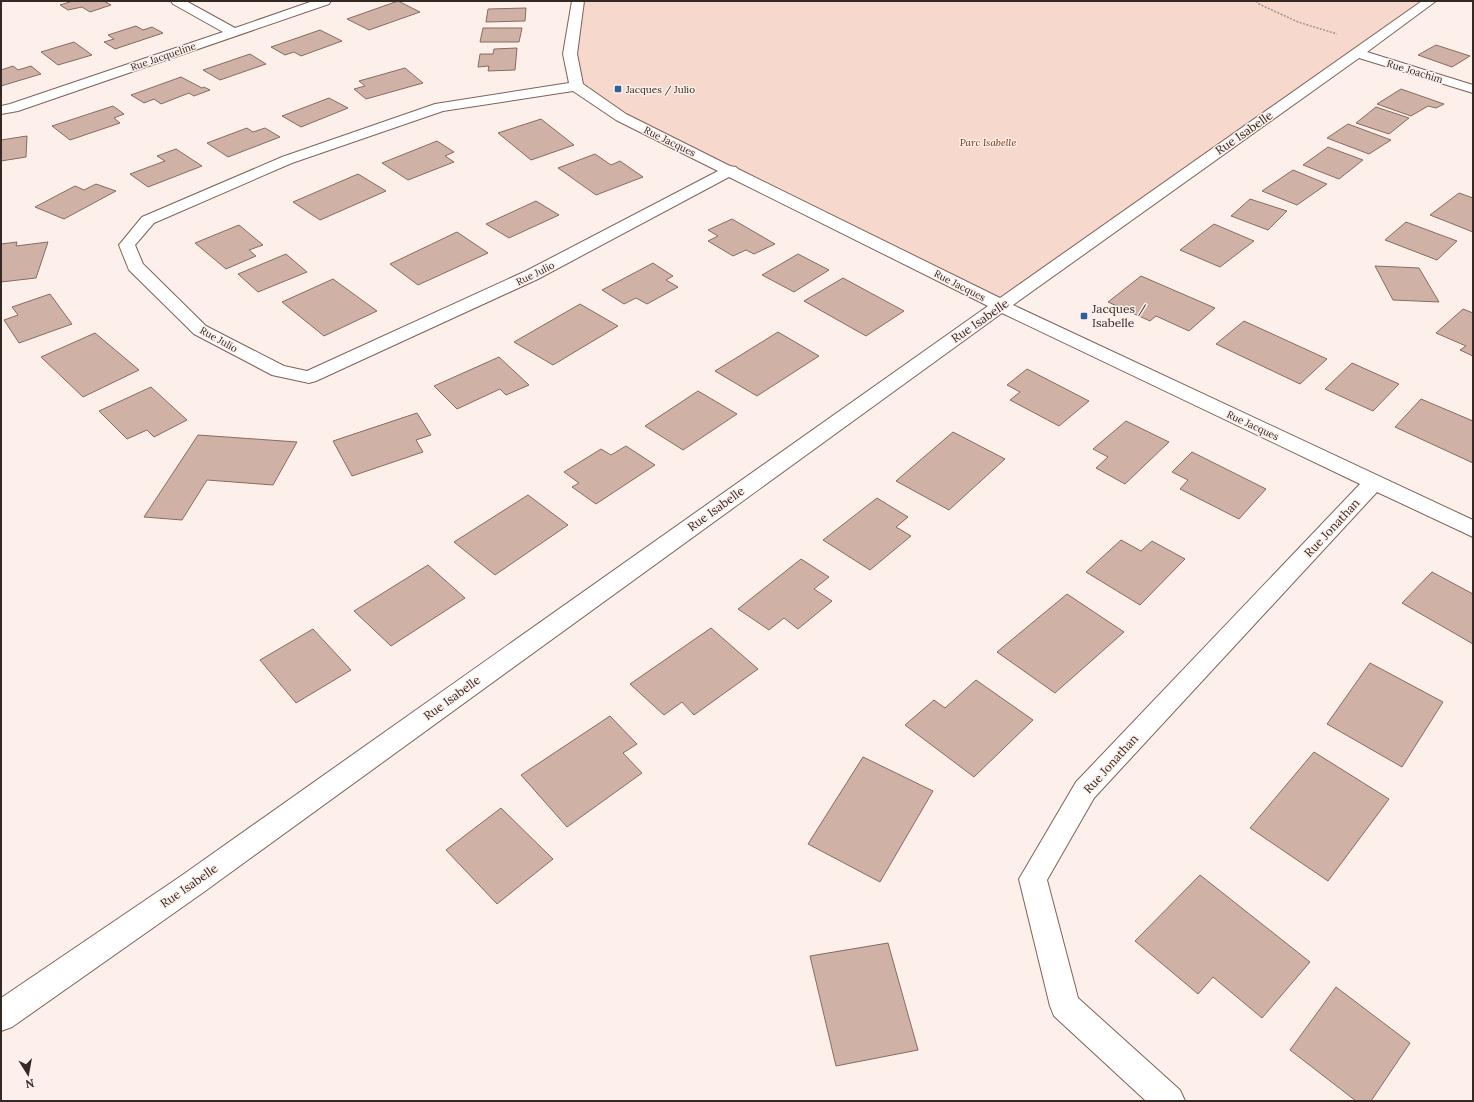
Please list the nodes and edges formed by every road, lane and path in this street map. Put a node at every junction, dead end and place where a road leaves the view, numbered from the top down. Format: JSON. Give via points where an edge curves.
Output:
{"nodes":[{"id":1,"x":177,"y":1,"type":"edge"},
{"id":2,"x":325,"y":1,"type":"edge"},
{"id":3,"x":578,"y":1,"type":"edge"},
{"id":4,"x":1256,"y":1,"type":"edge"},
{"id":5,"x":1430,"y":1,"type":"edge"},
{"id":6,"x":233,"y":32,"type":"junction"},
{"id":7,"x":1363,"y":49,"type":"junction"},
{"id":8,"x":576,"y":86,"type":"junction"},
{"id":9,"x":1473,"y":89,"type":"edge"},
{"id":10,"x":1,"y":110,"type":"edge"},
{"id":11,"x":731,"y":170,"type":"junction"},
{"id":12,"x":1001,"y":306,"type":"junction"},
{"id":13,"x":1374,"y":482,"type":"junction"},
{"id":14,"x":1473,"y":529,"type":"edge"},
{"id":15,"x":1,"y":1016,"type":"edge"},
{"id":16,"x":1169,"y":1101,"type":"edge"}],
"edges":[{"from":1,"to":6,"type":"street"},
{"from":2,"to":6,"type":"street","name":"Rue Jacqueline"},
{"from":3,"to":8,"type":"street","via":[[570,54]]},
{"from":4,"to":7,"type":"path"},
{"from":5,"to":7,"type":"street","name":"Rue Isabelle"},
{"from":6,"to":10,"type":"street","name":"Rue Jacqueline"},
{"from":7,"to":9,"type":"street","name":"Rue Joachim"},
{"from":7,"to":12,"type":"street","name":"Rue Isabelle"},
{"from":8,"to":11,"type":"street","name":"Rue Jacques","via":[[621,117]]},
{"from":8,"to":11,"type":"street","name":"Rue Julio","via":[[440,107],[287,160],[148,220],[127,245],[135,266],[200,330],[279,371],[309,377],[532,275]]},
{"from":11,"to":12,"type":"street","name":"Rue Jacques"},
{"from":12,"to":13,"type":"street","name":"Rue Jacques"},
{"from":12,"to":15,"type":"street","name":"Rue Isabelle","via":[[197,880]]},
{"from":13,"to":14,"type":"street","name":"Rue Jacques"},
{"from":13,"to":16,"type":"street","name":"Rue Jonathan","via":[[1085,790],[1033,880],[1065,1006]]}]}
